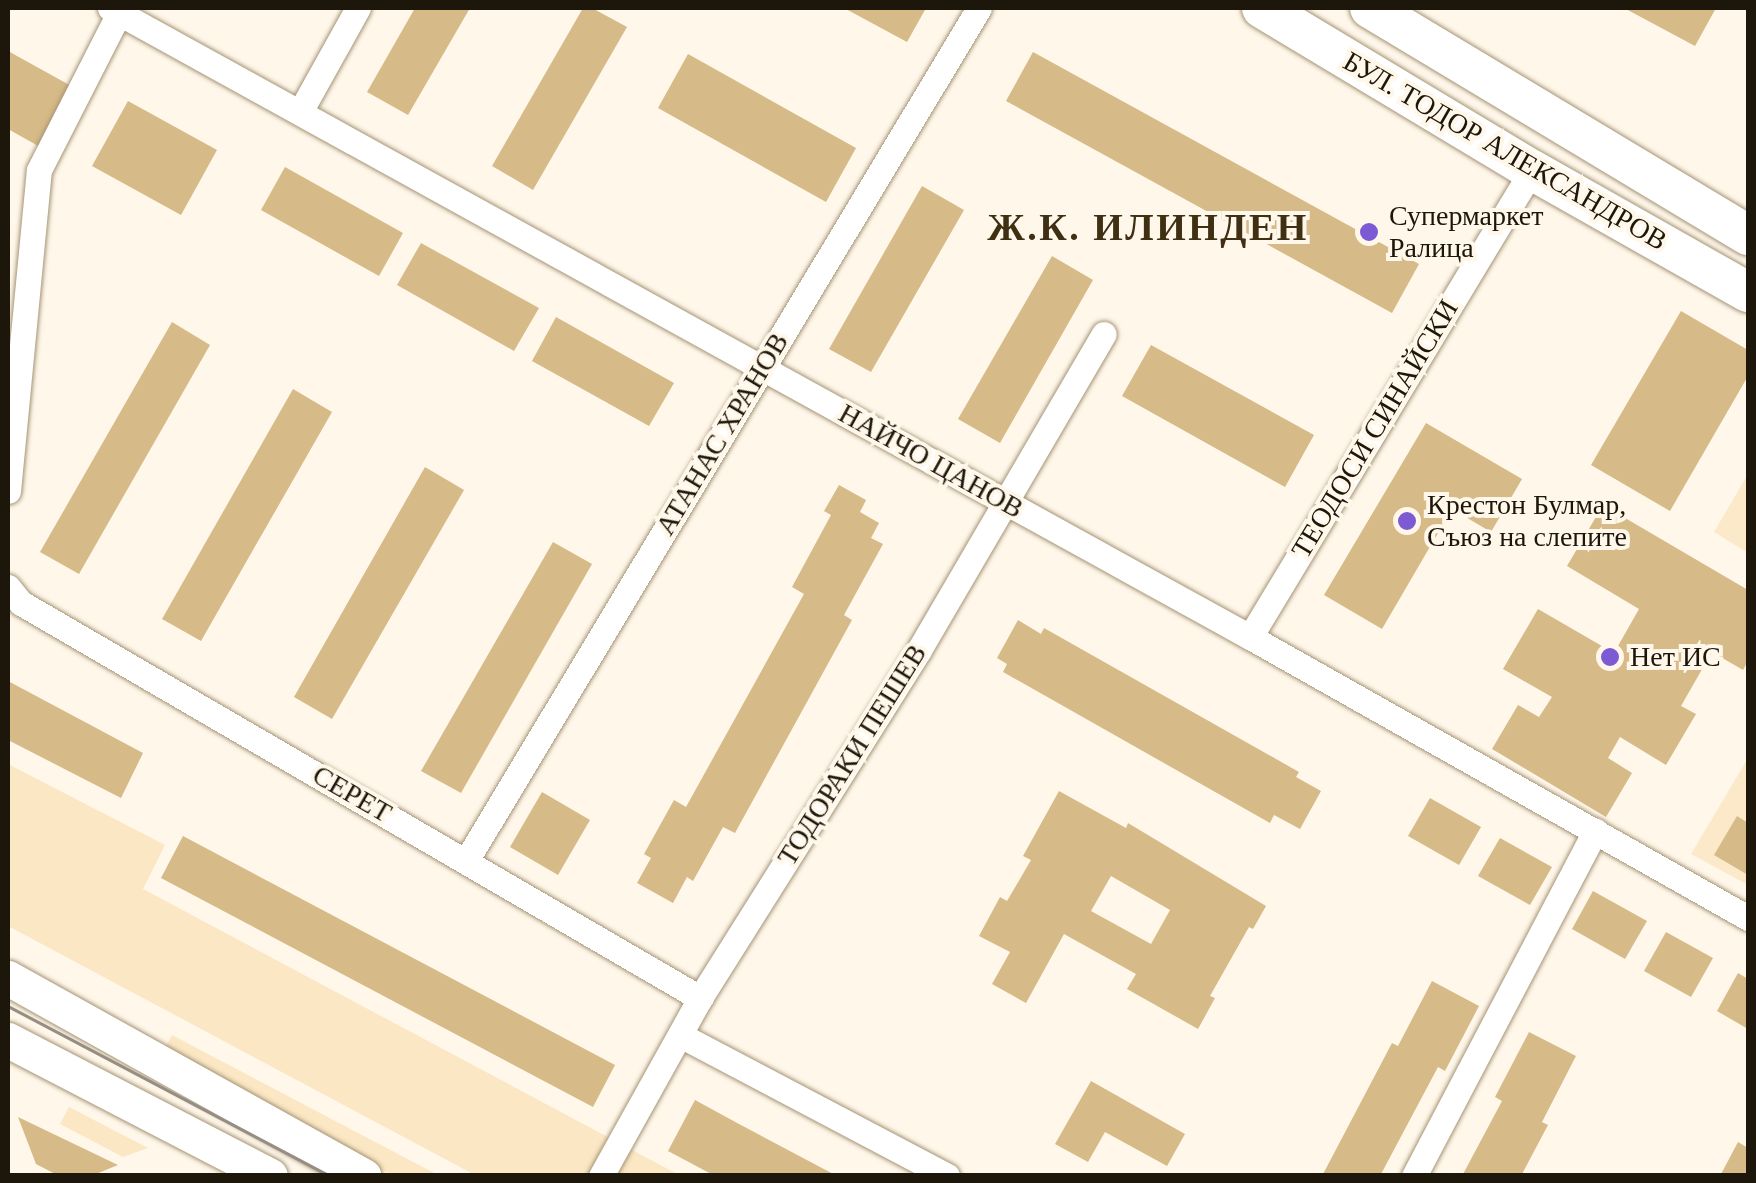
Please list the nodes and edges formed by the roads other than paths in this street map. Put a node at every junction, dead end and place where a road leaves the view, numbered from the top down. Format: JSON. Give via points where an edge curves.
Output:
{"nodes":[{"id":1,"x":358,"y":8,"type":"edge"},
{"id":2,"x":979,"y":8,"type":"edge"},
{"id":3,"x":1370,"y":8,"type":"edge"},
{"id":4,"x":115,"y":10,"type":"edge"},
{"id":5,"x":1282,"y":13,"type":"edge"},
{"id":6,"x":300,"y":112,"type":"junction"},
{"id":7,"x":1532,"y":170,"type":"junction"},
{"id":8,"x":1748,"y":235,"type":"edge"},
{"id":9,"x":1748,"y":292,"type":"edge"},
{"id":10,"x":1104,"y":334,"type":"dead end"},
{"id":11,"x":762,"y":368,"type":"junction"},
{"id":12,"x":8,"y":491,"type":"edge"},
{"id":13,"x":1006,"y":503,"type":"junction"},
{"id":14,"x":8,"y":587,"type":"edge"},
{"id":15,"x":1250,"y":637,"type":"junction"},
{"id":16,"x":1595,"y":831,"type":"junction"},
{"id":17,"x":466,"y":861,"type":"junction"},
{"id":18,"x":1748,"y":918,"type":"edge"},
{"id":19,"x":8,"y":978,"type":"edge"},
{"id":20,"x":700,"y":998,"type":"junction"},
{"id":21,"x":680,"y":1035,"type":"junction"},
{"id":22,"x":8,"y":1040,"type":"edge"},
{"id":23,"x":270,"y":1176,"type":"edge"},
{"id":24,"x":364,"y":1176,"type":"edge"},
{"id":25,"x":600,"y":1176,"type":"edge"},
{"id":26,"x":947,"y":1176,"type":"edge"},
{"id":27,"x":1414,"y":1176,"type":"edge"}],
"edges":[{"from":1,"to":6,"type":"street"},
{"from":2,"to":11,"type":"street","name":"АТАНАС ХРАНОВ"},
{"from":3,"to":8,"type":"main road","name":"БУЛ. ТОДОР АЛЕКСАНДРОВ"},
{"from":4,"to":6,"type":"street","name":"НАЙЧО ЦАНОВ"},
{"from":4,"to":12,"type":"street","via":[[39,170]]},
{"from":5,"to":7,"type":"main road","name":"БУЛ. ТОДОР АЛЕКСАНДРОВ"},
{"from":6,"to":11,"type":"street","name":"НАЙЧО ЦАНОВ"},
{"from":7,"to":9,"type":"main road","name":"БУЛ. ТОДОР АЛЕКСАНДРОВ"},
{"from":7,"to":15,"type":"street","name":"ТЕОДОСИ СИНАЙСКИ"},
{"from":10,"to":13,"type":"street","name":"ТОДОРАКИ ПЕШЕВ"},
{"from":11,"to":13,"type":"street","name":"НАЙЧО ЦАНОВ"},
{"from":11,"to":17,"type":"street","name":"АТАНАС ХРАНОВ"},
{"from":13,"to":15,"type":"street","name":"НАЙЧО ЦАНОВ"},
{"from":13,"to":20,"type":"street","name":"ТОДОРАКИ ПЕШЕВ"},
{"from":14,"to":17,"type":"street","name":"СЕРЕТ","via":[[21,603]]},
{"from":15,"to":16,"type":"street","name":"НАЙЧО ЦАНОВ"},
{"from":16,"to":18,"type":"street","name":"НАЙЧО ЦАНОВ"},
{"from":16,"to":27,"type":"street"},
{"from":17,"to":20,"type":"street","name":"СЕРЕТ"},
{"from":19,"to":24,"type":"street"},
{"from":20,"to":21,"type":"street","name":"ТОДОРАКИ ПЕШЕВ"},
{"from":21,"to":25,"type":"street","name":"ТОДОРАКИ ПЕШЕВ"},
{"from":21,"to":26,"type":"street"},
{"from":22,"to":23,"type":"street"}]}
